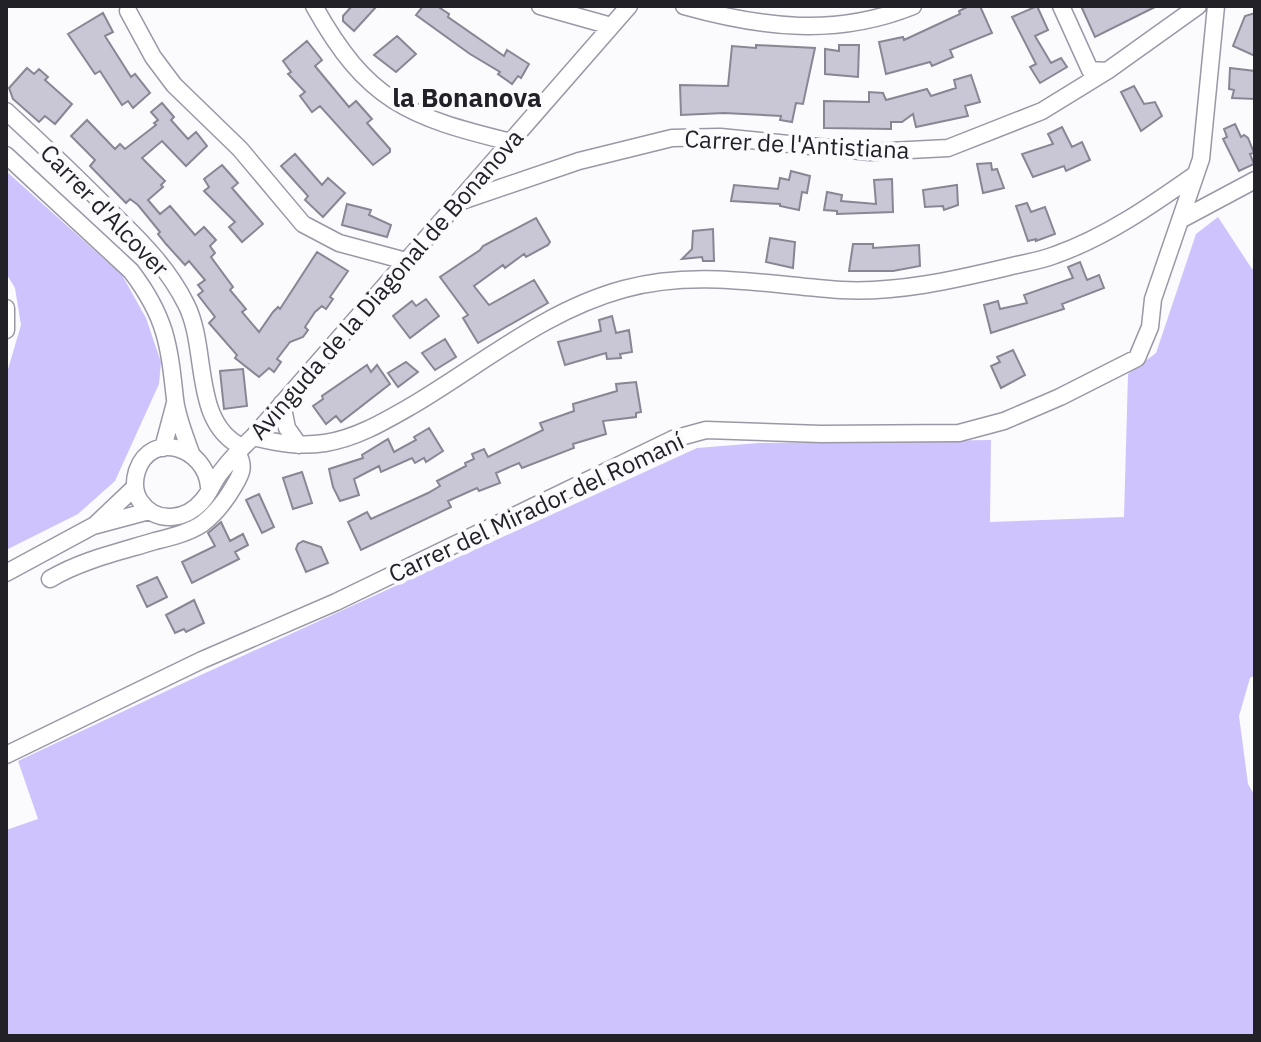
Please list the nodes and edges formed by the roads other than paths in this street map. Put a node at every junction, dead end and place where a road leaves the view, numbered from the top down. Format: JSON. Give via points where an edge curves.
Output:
{"nodes":[{"id":1,"x":314,"y":6,"type":"edge"},
{"id":2,"x":540,"y":6,"type":"edge"},
{"id":3,"x":629,"y":6,"type":"edge"},
{"id":4,"x":684,"y":6,"type":"edge"},
{"id":5,"x":913,"y":6,"type":"edge"},
{"id":6,"x":1061,"y":6,"type":"edge"},
{"id":7,"x":1198,"y":6,"type":"edge"},
{"id":8,"x":1216,"y":6,"type":"edge"},
{"id":9,"x":128,"y":11,"type":"dead end"},
{"id":10,"x":611,"y":26,"type":"junction"},
{"id":11,"x":1094,"y":75,"type":"junction"},
{"id":12,"x":6,"y":111,"type":"edge"},
{"id":13,"x":511,"y":142,"type":"junction"},
{"id":14,"x":6,"y":155,"type":"edge"},
{"id":15,"x":1196,"y":174,"type":"junction"},
{"id":16,"x":1255,"y":180,"type":"edge"},
{"id":17,"x":458,"y":203,"type":"junction"},
{"id":18,"x":1182,"y":219,"type":"junction"},
{"id":19,"x":406,"y":261,"type":"junction"},
{"id":20,"x":6,"y":308,"type":"edge"},
{"id":21,"x":6,"y":330,"type":"edge"},
{"id":22,"x":175,"y":401,"type":"junction"},
{"id":23,"x":282,"y":403,"type":"junction"},
{"id":24,"x":244,"y":445,"type":"junction"},
{"id":25,"x":299,"y":445,"type":"junction"},
{"id":26,"x":163,"y":448,"type":"junction"},
{"id":27,"x":194,"y":457,"type":"junction"},
{"id":28,"x":135,"y":487,"type":"junction"},
{"id":29,"x":209,"y":487,"type":"junction"},
{"id":30,"x":149,"y":511,"type":"junction"},
{"id":31,"x":93,"y":526,"type":"junction"},
{"id":32,"x":6,"y":573,"type":"edge"},
{"id":33,"x":50,"y":579,"type":"dead end"},
{"id":34,"x":6,"y":755,"type":"edge"}],
"edges":[{"from":1,"to":13,"type":"street","via":[[343,53],[397,104],[449,127]]},
{"from":2,"to":10,"type":"street"},
{"from":3,"to":10,"type":"street","name":"Avinguda de la Diagonal de Bonanova"},
{"from":4,"to":5,"type":"street","via":[[728,18],[835,26],[882,19]]},
{"from":6,"to":11,"type":"street"},
{"from":7,"to":11,"type":"street","name":"Carrer de l'Antistiana"},
{"from":8,"to":15,"type":"street"},
{"from":9,"to":19,"type":"street","via":[[174,85],[240,149],[303,224],[339,243]]},
{"from":10,"to":13,"type":"street","name":"Avinguda de la Diagonal de Bonanova"},
{"from":11,"to":17,"type":"street","name":"Carrer de l'Antistiana","via":[[1042,111],[948,148],[870,152],[720,137],[672,138],[579,161]]},
{"from":12,"to":24,"type":"street","name":"Carrer d'Alcover","via":[[104,204],[174,281],[199,340],[209,409],[220,430]]},
{"from":13,"to":17,"type":"street","name":"Avinguda de la Diagonal de Bonanova"},
{"from":14,"to":22,"type":"street","via":[[145,289],[171,352]]},
{"from":15,"to":18,"type":"street"},
{"from":15,"to":25,"type":"street","via":[[1137,215],[1055,255],[972,276],[903,288],[843,290],[757,280],[679,279],[624,288],[568,308],[386,421],[351,437]]},
{"from":16,"to":18,"type":"street"},
{"from":17,"to":19,"type":"street","name":"Avinguda de la Diagonal de Bonanova"},
{"from":18,"to":34,"type":"street","name":"Carrer del Mirador del Romaní","via":[[1137,358],[1060,397],[959,433],[706,430],[673,439]]},
{"from":19,"to":23,"type":"street","name":"Avinguda de la Diagonal de Bonanova"},
{"from":20,"to":21,"type":"street"},
{"from":22,"to":26,"type":"street"},
{"from":22,"to":27,"type":"street"},
{"from":23,"to":24,"type":"street","name":"Avinguda de la Diagonal de Bonanova"},
{"from":23,"to":25,"type":"street","via":[[287,428]]},
{"from":24,"to":25,"type":"street"},
{"from":24,"to":27,"type":"street"},
{"from":24,"to":29,"type":"street","name":"Avinguda de la Diagonal de Bonanova"},
{"from":24,"to":33,"type":"street","via":[[242,472],[200,525],[92,559]]},
{"from":26,"to":27,"type":"street","via":[[182,449]]},
{"from":26,"to":28,"type":"street","via":[[144,458]]},
{"from":27,"to":29,"type":"street","via":[[208,473]]},
{"from":28,"to":30,"type":"street"},
{"from":28,"to":31,"type":"street"},
{"from":29,"to":30,"type":"street","via":[[205,498],[181,516]]},
{"from":30,"to":31,"type":"street"},
{"from":31,"to":32,"type":"street"}]}
